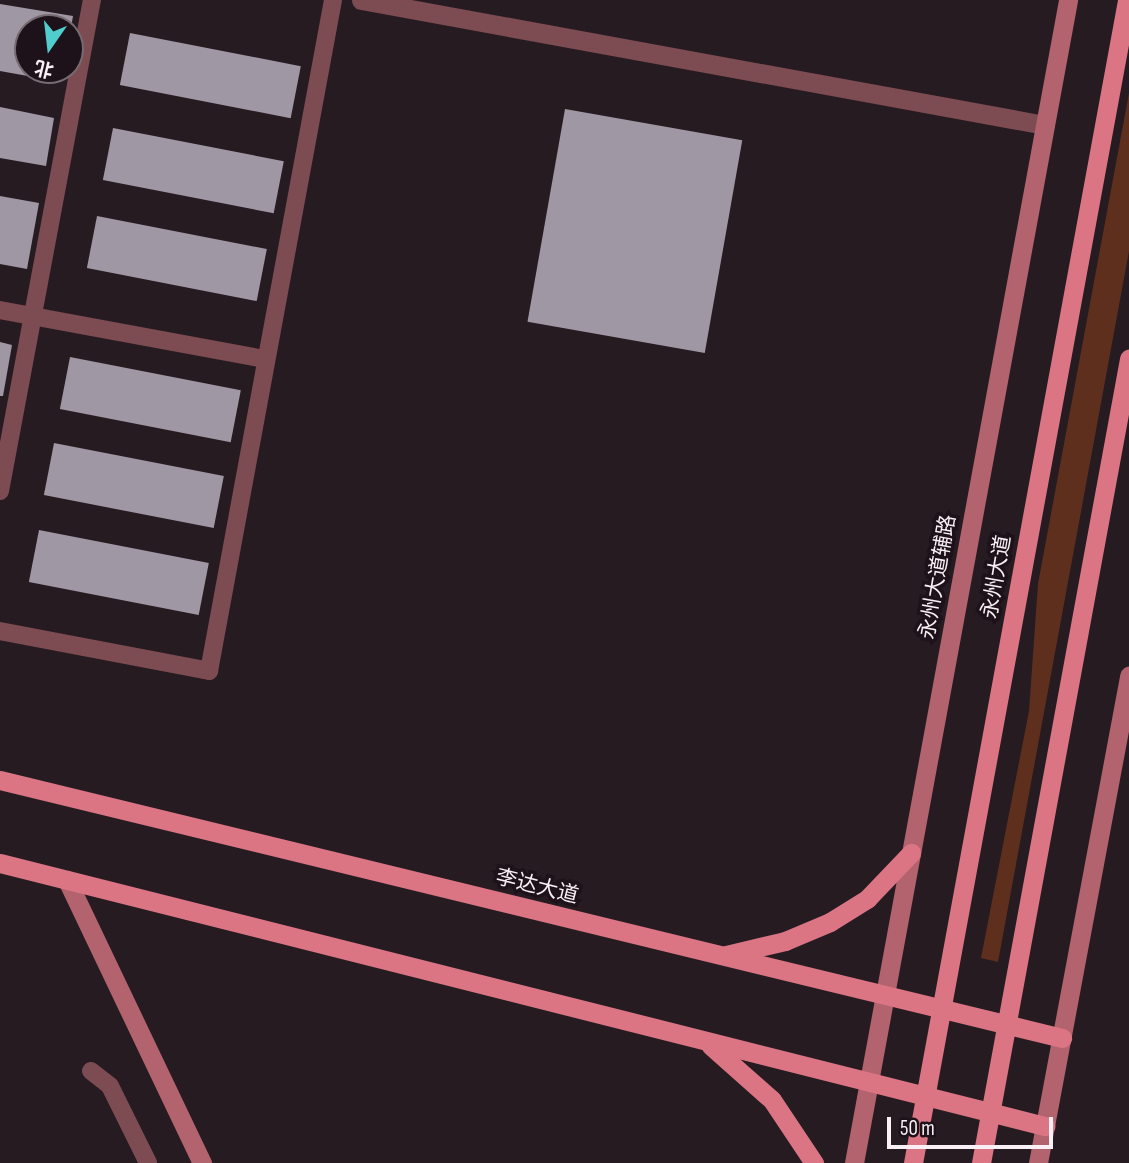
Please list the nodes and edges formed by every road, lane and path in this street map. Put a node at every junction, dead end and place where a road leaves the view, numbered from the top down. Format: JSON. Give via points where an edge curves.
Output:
{"nodes":[{"id":1,"x":92,"y":0,"type":"edge"},
{"id":2,"x":334,"y":0,"type":"edge"},
{"id":3,"x":361,"y":0,"type":"edge"},
{"id":4,"x":1068,"y":0,"type":"edge"},
{"id":5,"x":1127,"y":0,"type":"edge"},
{"id":6,"x":1045,"y":125,"type":"junction"},
{"id":7,"x":0,"y":310,"type":"edge"},
{"id":8,"x":33,"y":316,"type":"junction"},
{"id":9,"x":265,"y":359,"type":"junction"},
{"id":10,"x":1129,"y":359,"type":"edge"},
{"id":11,"x":0,"y":491,"type":"edge"},
{"id":12,"x":0,"y":631,"type":"edge"},
{"id":13,"x":1129,"y":676,"type":"edge"},
{"id":14,"x":0,"y":780,"type":"edge"},
{"id":15,"x":911,"y":853,"type":"junction"},
{"id":16,"x":0,"y":863,"type":"edge"},
{"id":17,"x":67,"y":880,"type":"junction"},
{"id":18,"x":721,"y":956,"type":"junction"},
{"id":19,"x":884,"y":996,"type":"junction"},
{"id":20,"x":941,"y":1009,"type":"junction"},
{"id":21,"x":1006,"y":1025,"type":"junction"},
{"id":22,"x":1062,"y":1038,"type":"junction"},
{"id":23,"x":708,"y":1043,"type":"junction"},
{"id":24,"x":91,"y":1070,"type":"dead end"},
{"id":25,"x":868,"y":1084,"type":"junction"},
{"id":26,"x":925,"y":1097,"type":"junction"},
{"id":27,"x":990,"y":1113,"type":"junction"},
{"id":28,"x":1045,"y":1126,"type":"junction"},
{"id":29,"x":148,"y":1163,"type":"edge"},
{"id":30,"x":202,"y":1163,"type":"edge"},
{"id":31,"x":814,"y":1163,"type":"edge"},
{"id":32,"x":853,"y":1163,"type":"edge"},
{"id":33,"x":913,"y":1163,"type":"edge"},
{"id":34,"x":981,"y":1163,"type":"edge"},
{"id":35,"x":1038,"y":1163,"type":"edge"}],
"edges":[{"from":1,"to":8,"type":"street"},
{"from":2,"to":9,"type":"street"},
{"from":3,"to":6,"type":"street"},
{"from":4,"to":6,"type":"main road","name":"永州大道辅路"},
{"from":5,"to":20,"type":"main road","name":"永州大道"},
{"from":6,"to":15,"type":"main road","name":"永州大道辅路"},
{"from":7,"to":8,"type":"street"},
{"from":8,"to":9,"type":"street"},
{"from":8,"to":11,"type":"street"},
{"from":9,"to":12,"type":"street","via":[[209,671]]},
{"from":10,"to":21,"type":"main road"},
{"from":13,"to":22,"type":"main road"},
{"from":14,"to":18,"type":"main road","name":"李达大道"},
{"from":15,"to":18,"type":"main road","via":[[867,899],[830,922],[785,941]]},
{"from":15,"to":19,"type":"main road","name":"永州大道辅路"},
{"from":16,"to":17,"type":"main road"},
{"from":17,"to":23,"type":"main road"},
{"from":17,"to":30,"type":"main road"},
{"from":18,"to":19,"type":"main road","name":"李达大道"},
{"from":19,"to":20,"type":"main road","name":"李达大道"},
{"from":19,"to":25,"type":"main road","name":"永州大道辅路"},
{"from":20,"to":21,"type":"main road","name":"李达大道"},
{"from":20,"to":26,"type":"main road","name":"永州大道"},
{"from":21,"to":22,"type":"main road","name":"李达大道"},
{"from":21,"to":27,"type":"main road"},
{"from":22,"to":28,"type":"main road"},
{"from":23,"to":25,"type":"main road"},
{"from":23,"to":31,"type":"main road","via":[[772,1100]]},
{"from":24,"to":29,"type":"street","via":[[110,1086]]},
{"from":25,"to":26,"type":"main road"},
{"from":25,"to":32,"type":"main road","name":"永州大道辅路"},
{"from":26,"to":27,"type":"main road"},
{"from":26,"to":33,"type":"main road","name":"永州大道"},
{"from":27,"to":28,"type":"main road"},
{"from":27,"to":34,"type":"main road"},
{"from":28,"to":35,"type":"main road"}]}
